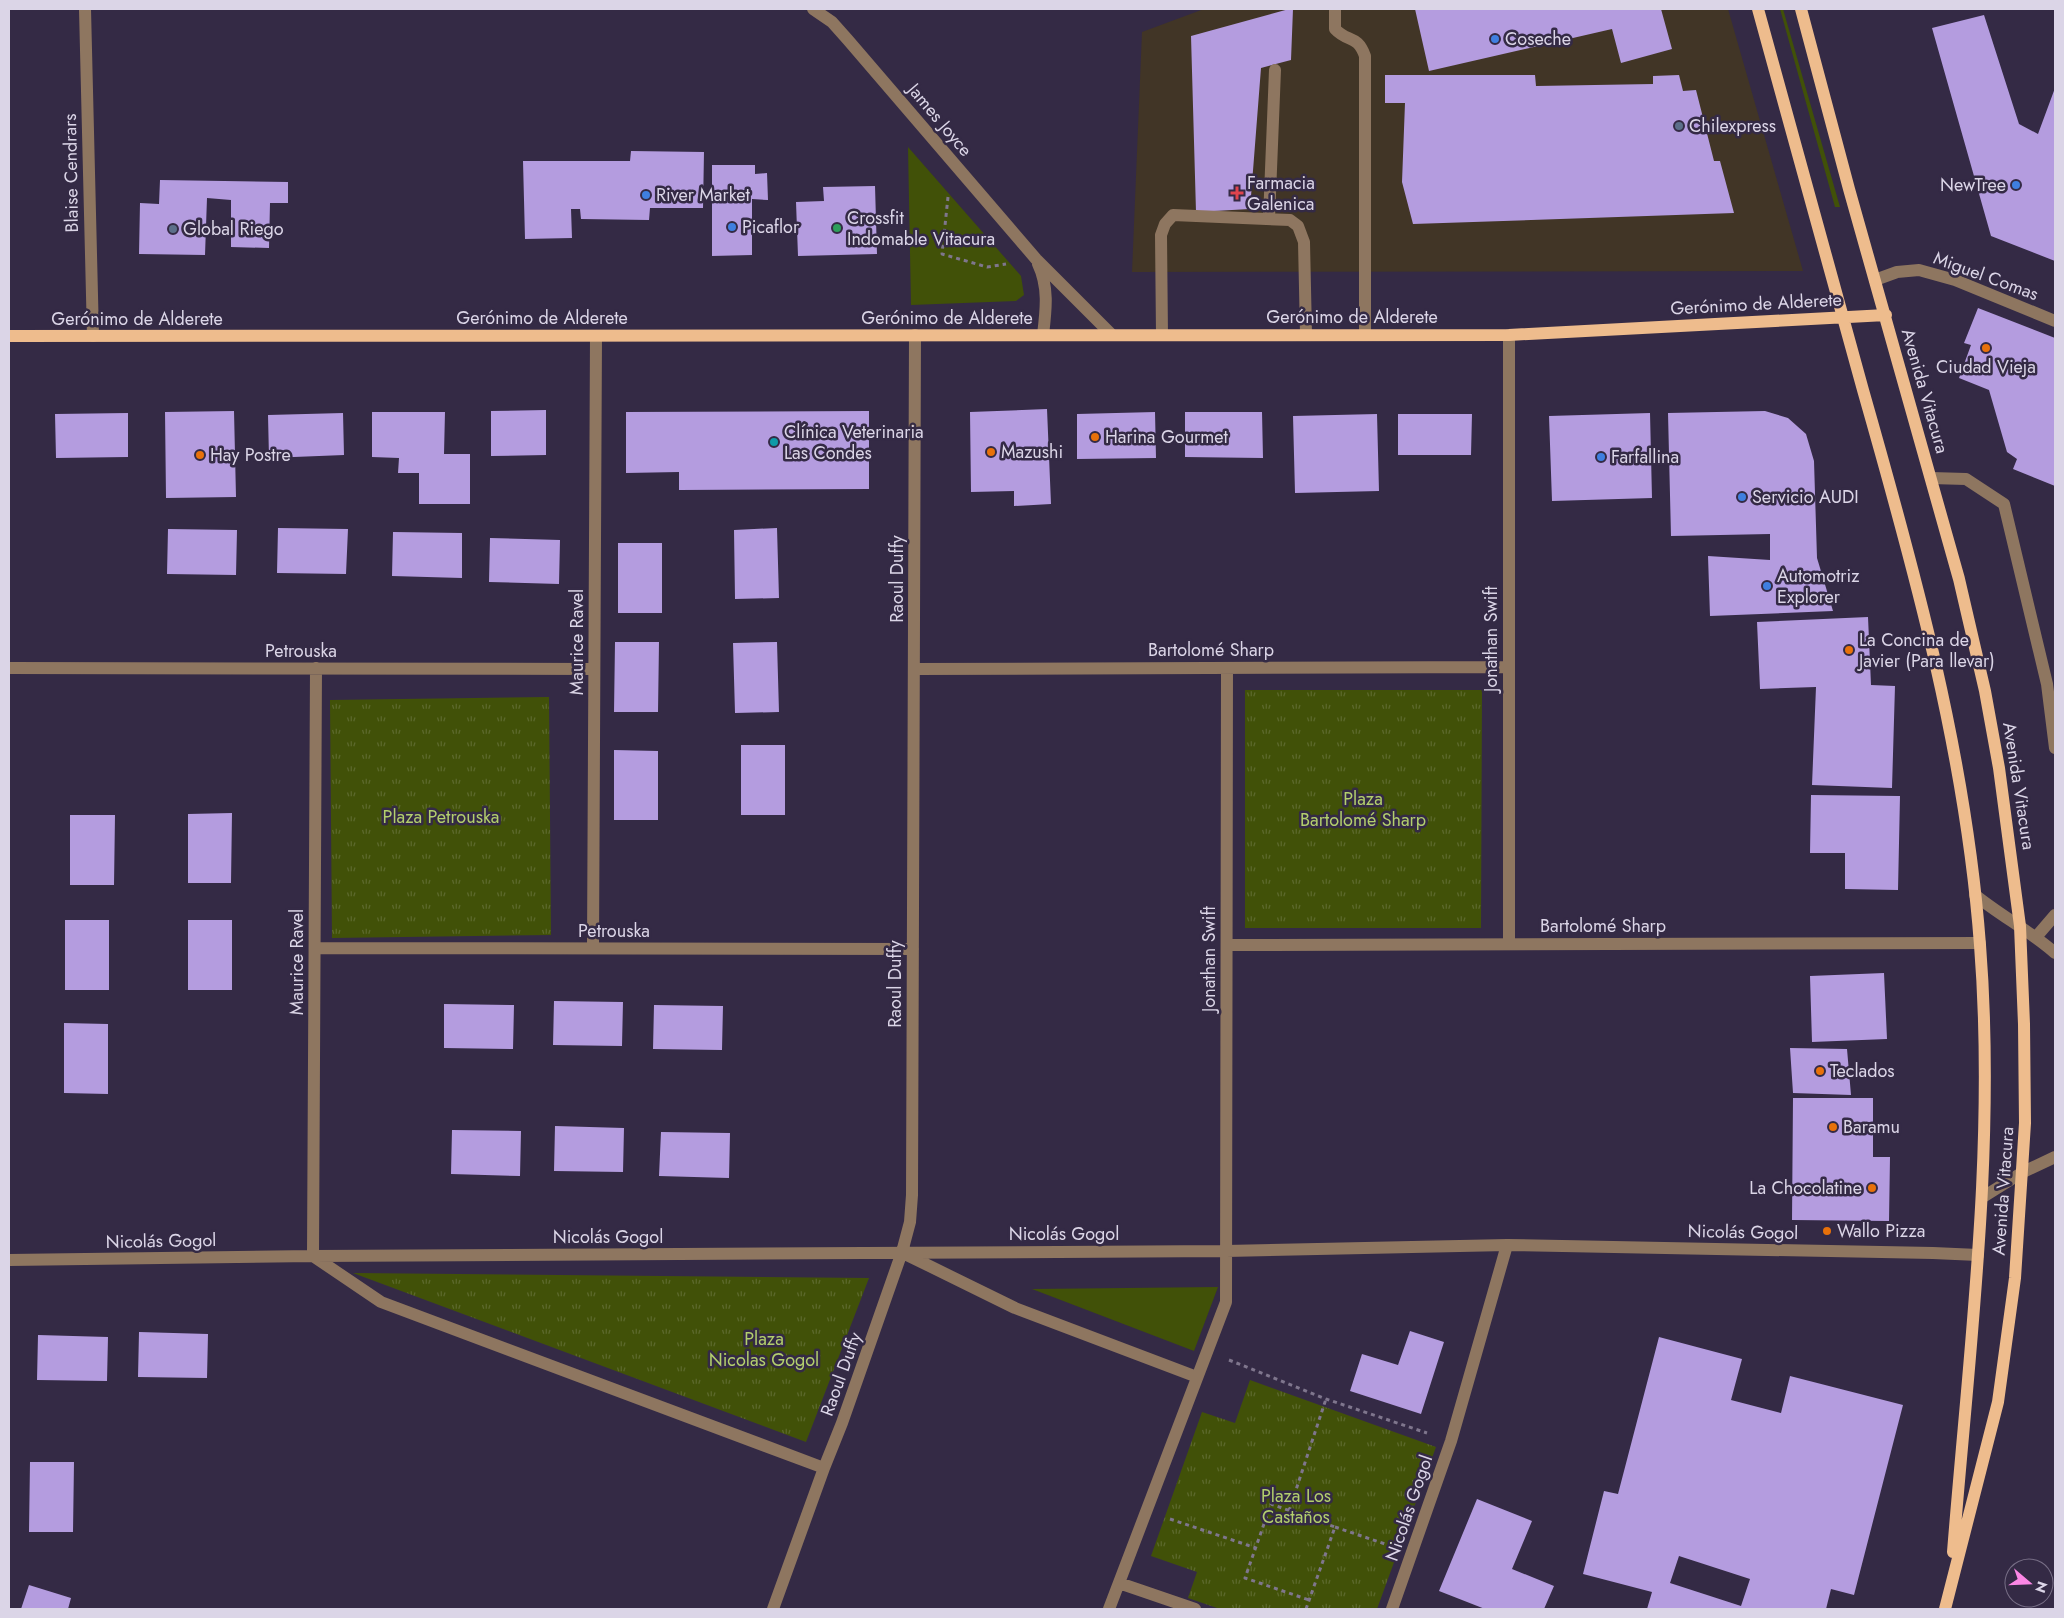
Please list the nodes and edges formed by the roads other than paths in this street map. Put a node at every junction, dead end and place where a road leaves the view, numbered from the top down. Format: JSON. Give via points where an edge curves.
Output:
{"nodes":[{"id":1,"x":85,"y":9,"type":"edge"},
{"id":2,"x":813,"y":9,"type":"edge"},
{"id":3,"x":1335,"y":9,"type":"edge"},
{"id":4,"x":1758,"y":9,"type":"edge"},
{"id":5,"x":1801,"y":9,"type":"edge"},
{"id":6,"x":1275,"y":70,"type":"dead end"},
{"id":7,"x":1270,"y":219,"type":"junction"},
{"id":8,"x":1036,"y":259,"type":"junction"},
{"id":9,"x":1875,"y":280,"type":"junction"},
{"id":10,"x":1886,"y":315,"type":"junction"},
{"id":11,"x":1843,"y":317,"type":"junction"},
{"id":12,"x":2055,"y":321,"type":"edge"},
{"id":13,"x":1306,"y":334,"type":"junction"},
{"id":14,"x":915,"y":335,"type":"junction"},
{"id":15,"x":1043,"y":335,"type":"junction"},
{"id":16,"x":1112,"y":335,"type":"junction"},
{"id":17,"x":1162,"y":335,"type":"junction"},
{"id":18,"x":1365,"y":335,"type":"junction"},
{"id":19,"x":1509,"y":335,"type":"junction"},
{"id":20,"x":9,"y":336,"type":"edge"},
{"id":21,"x":93,"y":336,"type":"junction"},
{"id":22,"x":596,"y":336,"type":"junction"},
{"id":23,"x":1931,"y":478,"type":"junction"},
{"id":24,"x":1509,"y":667,"type":"junction"},
{"id":25,"x":9,"y":668,"type":"edge"},
{"id":26,"x":316,"y":668,"type":"junction"},
{"id":27,"x":914,"y":668,"type":"junction"},
{"id":28,"x":1227,"y":668,"type":"junction"},
{"id":29,"x":594,"y":669,"type":"junction"},
{"id":30,"x":2055,"y":748,"type":"edge"},
{"id":31,"x":1976,"y":895,"type":"junction"},
{"id":32,"x":2055,"y":915,"type":"edge"},
{"id":33,"x":2020,"y":926,"type":"junction"},
{"id":34,"x":2036,"y":937,"type":"junction"},
{"id":35,"x":1980,"y":943,"type":"junction"},
{"id":36,"x":1509,"y":944,"type":"junction"},
{"id":37,"x":1227,"y":945,"type":"junction"},
{"id":38,"x":315,"y":948,"type":"junction"},
{"id":39,"x":593,"y":948,"type":"junction"},
{"id":40,"x":913,"y":949,"type":"junction"},
{"id":41,"x":2055,"y":954,"type":"edge"},
{"id":42,"x":2055,"y":1157,"type":"edge"},
{"id":43,"x":2023,"y":1172,"type":"junction"},
{"id":44,"x":1983,"y":1197,"type":"junction"},
{"id":45,"x":1506,"y":1244,"type":"junction"},
{"id":46,"x":1226,"y":1251,"type":"junction"},
{"id":47,"x":902,"y":1252,"type":"junction"},
{"id":48,"x":1978,"y":1255,"type":"junction"},
{"id":49,"x":313,"y":1256,"type":"junction"},
{"id":50,"x":9,"y":1260,"type":"edge"},
{"id":51,"x":1197,"y":1377,"type":"junction"},
{"id":52,"x":824,"y":1468,"type":"junction"},
{"id":53,"x":1119,"y":1583,"type":"junction"},
{"id":54,"x":1950,"y":1586,"type":"junction"},
{"id":55,"x":773,"y":1609,"type":"edge"},
{"id":56,"x":1109,"y":1609,"type":"edge"},
{"id":57,"x":1195,"y":1609,"type":"edge"},
{"id":58,"x":1392,"y":1609,"type":"edge"},
{"id":59,"x":1945,"y":1609,"type":"edge"}],
"edges":[{"from":1,"to":21,"type":"street","name":"Blaise Cendrars"},
{"from":2,"to":8,"type":"street","name":"James Joyce","via":[[832,22]]},
{"from":3,"to":18,"type":"street","via":[[1335,29],[1361,45],[1365,56]]},
{"from":4,"to":11,"type":"main road","name":"Avenida Vitacura"},
{"from":5,"to":9,"type":"main road","name":"Avenida Vitacura"},
{"from":6,"to":7,"type":"street"},
{"from":7,"to":13,"type":"street","via":[[1290,220],[1298,226],[1304,242]]},
{"from":7,"to":17,"type":"street","via":[[1173,216],[1165,224],[1161,235]]},
{"from":8,"to":15,"type":"street","name":"James Joyce","via":[[1045,284]]},
{"from":8,"to":16,"type":"street","name":"James Joyce"},
{"from":9,"to":10,"type":"main road","name":"Avenida Vitacura"},
{"from":9,"to":12,"type":"street","name":"Miguel Comas","via":[[1897,272],[1919,270],[1955,280]]},
{"from":10,"to":11,"type":"main road","name":"Gerónimo de Alderete"},
{"from":10,"to":23,"type":"main road","name":"Avenida Vitacura"},
{"from":11,"to":19,"type":"main road","name":"Gerónimo de Alderete"},
{"from":11,"to":31,"type":"main road","name":"Avenida Vitacura","via":[[1917,588],[1945,708],[1961,786]]},
{"from":13,"to":17,"type":"main road","name":"Gerónimo de Alderete"},
{"from":13,"to":18,"type":"main road","name":"Gerónimo de Alderete"},
{"from":14,"to":15,"type":"main road","name":"Gerónimo de Alderete"},
{"from":14,"to":22,"type":"main road","name":"Gerónimo de Alderete"},
{"from":14,"to":27,"type":"street","name":"Raoul Duffy"},
{"from":15,"to":16,"type":"main road","name":"Gerónimo de Alderete"},
{"from":16,"to":17,"type":"main road","name":"Gerónimo de Alderete"},
{"from":18,"to":19,"type":"main road","name":"Gerónimo de Alderete"},
{"from":19,"to":24,"type":"street","name":"Jonathan Swift"},
{"from":20,"to":21,"type":"main road","name":"Gerónimo de Alderete"},
{"from":21,"to":22,"type":"main road","name":"Gerónimo de Alderete"},
{"from":22,"to":29,"type":"street","name":"Maurice Ravel"},
{"from":23,"to":30,"type":"street","via":[[1966,479],[2004,504],[2047,684]]},
{"from":23,"to":33,"type":"main road","name":"Avenida Vitacura","via":[[1985,691],[2001,778]]},
{"from":24,"to":28,"type":"street","name":"Bartolomé Sharp"},
{"from":24,"to":36,"type":"street","name":"Jonathan Swift"},
{"from":25,"to":26,"type":"street","name":"Petrouska"},
{"from":26,"to":29,"type":"street","name":"Petrouska"},
{"from":26,"to":38,"type":"street","name":"Maurice Ravel"},
{"from":27,"to":28,"type":"street","name":"Bartolomé Sharp"},
{"from":27,"to":40,"type":"street","name":"Raoul Duffy"},
{"from":28,"to":37,"type":"street","name":"Jonathan Swift"},
{"from":29,"to":39,"type":"street","name":"Maurice Ravel"},
{"from":31,"to":33,"type":"street"},
{"from":31,"to":35,"type":"main road","name":"Avenida Vitacura"},
{"from":32,"to":34,"type":"street"},
{"from":33,"to":34,"type":"street"},
{"from":33,"to":43,"type":"main road","name":"Avenida Vitacura","via":[[2024,1034]]},
{"from":34,"to":41,"type":"street"},
{"from":35,"to":36,"type":"street","name":"Bartolomé Sharp"},
{"from":35,"to":44,"type":"main road","name":"Avenida Vitacura","via":[[1986,1066]]},
{"from":36,"to":37,"type":"street","name":"Bartolomé Sharp"},
{"from":37,"to":46,"type":"street","name":"Jonathan Swift"},
{"from":38,"to":39,"type":"street","name":"Petrouska"},
{"from":38,"to":49,"type":"street","name":"Maurice Ravel"},
{"from":39,"to":40,"type":"street","name":"Petrouska"},
{"from":40,"to":47,"type":"street","name":"Raoul Duffy","via":[[912,1194],[910,1222]]},
{"from":42,"to":43,"type":"street"},
{"from":43,"to":44,"type":"street"},
{"from":43,"to":54,"type":"main road","name":"Avenida Vitacura","via":[[2015,1278],[1998,1402]]},
{"from":44,"to":48,"type":"main road","name":"Avenida Vitacura"},
{"from":45,"to":46,"type":"street","name":"Nicolás Gogol"},
{"from":45,"to":48,"type":"street","name":"Nicolás Gogol"},
{"from":45,"to":58,"type":"street","name":"Nicolás Gogol","via":[[1451,1442]]},
{"from":46,"to":47,"type":"street","name":"Nicolás Gogol"},
{"from":46,"to":51,"type":"street","via":[[1226,1302]]},
{"from":47,"to":49,"type":"street","name":"Nicolás Gogol"},
{"from":47,"to":51,"type":"street","name":"Nicolás Gogol","via":[[1015,1308]]},
{"from":47,"to":52,"type":"street","name":"Raoul Duffy"},
{"from":48,"to":54,"type":"main road","name":"Avenida Vitacura"},
{"from":49,"to":50,"type":"street","name":"Nicolás Gogol"},
{"from":49,"to":52,"type":"street","via":[[381,1302]]},
{"from":51,"to":53,"type":"street"},
{"from":52,"to":55,"type":"street","name":"Raoul Duffy"},
{"from":53,"to":56,"type":"street"},
{"from":53,"to":57,"type":"street"},
{"from":54,"to":59,"type":"main road","name":"Avenida Vitacura"}]}
